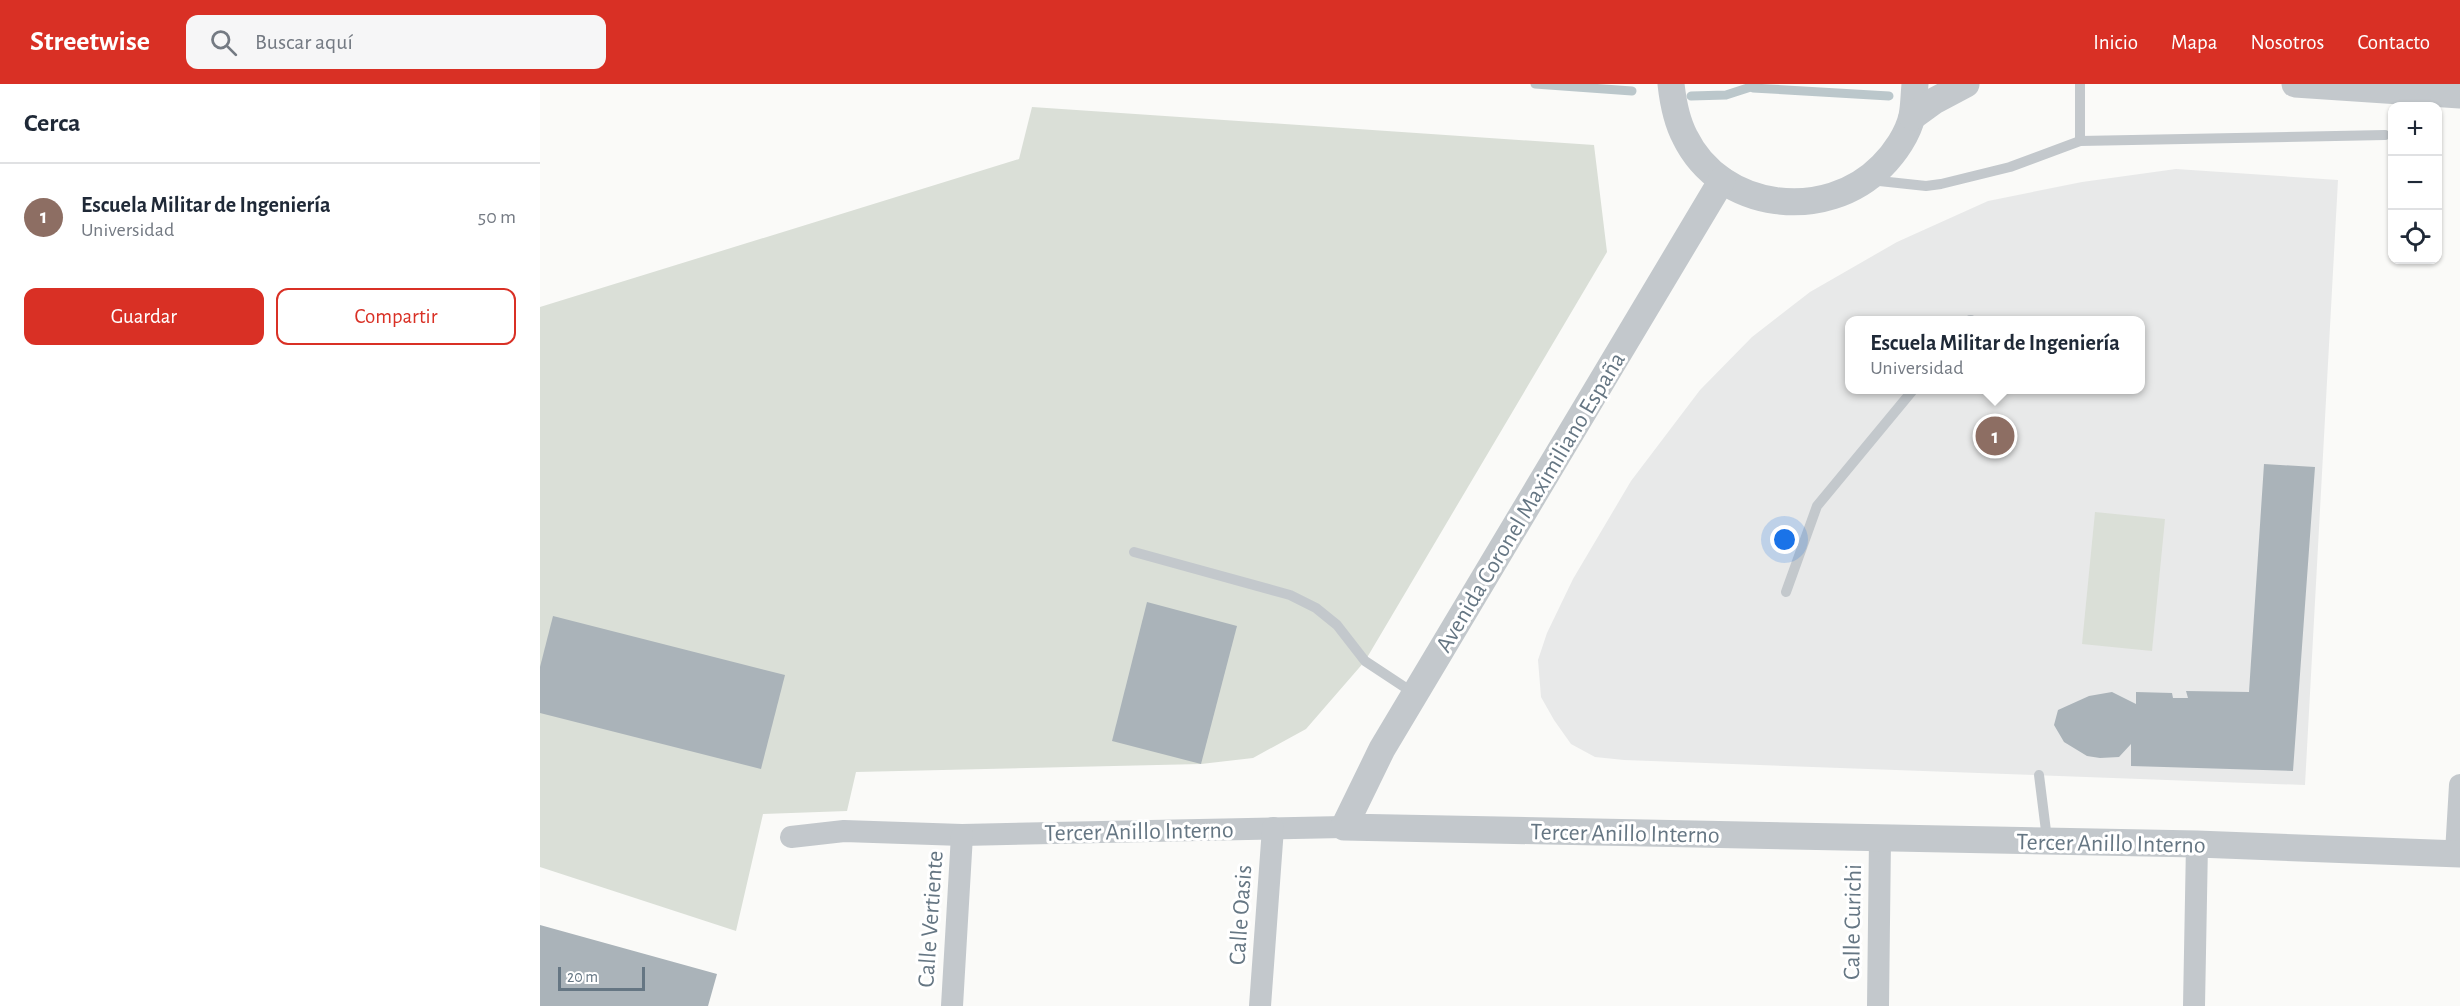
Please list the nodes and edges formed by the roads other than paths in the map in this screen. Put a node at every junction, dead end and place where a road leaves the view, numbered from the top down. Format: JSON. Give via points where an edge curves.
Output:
{"nodes":[{"id":1,"x":1670,"y":84,"type":"edge"},
{"id":2,"x":1915,"y":84,"type":"edge"},
{"id":3,"x":1966,"y":84,"type":"edge"},
{"id":4,"x":2080,"y":84,"type":"edge"},
{"id":5,"x":2295,"y":84,"type":"edge"},
{"id":6,"x":2406,"y":87,"type":"edge"},
{"id":7,"x":2460,"y":95,"type":"edge"},
{"id":8,"x":1912,"y":117,"type":"junction"},
{"id":9,"x":2385,"y":135,"type":"dead end"},
{"id":10,"x":2080,"y":141,"type":"junction"},
{"id":11,"x":1722,"y":180,"type":"junction"},
{"id":12,"x":1868,"y":180,"type":"junction"},
{"id":13,"x":1910,"y":394,"type":"edge"},
{"id":14,"x":1134,"y":552,"type":"dead end"},
{"id":15,"x":1786,"y":592,"type":"dead end"},
{"id":16,"x":1415,"y":695,"type":"junction"},
{"id":17,"x":2039,"y":775,"type":"dead end"},
{"id":18,"x":2460,"y":785,"type":"edge"},
{"id":19,"x":1344,"y":827,"type":"junction"},
{"id":20,"x":1273,"y":828,"type":"junction"},
{"id":21,"x":962,"y":835,"type":"junction"},
{"id":22,"x":791,"y":837,"type":"dead end"},
{"id":23,"x":1880,"y":838,"type":"junction"},
{"id":24,"x":2048,"y":842,"type":"junction"},
{"id":25,"x":2197,"y":844,"type":"junction"},
{"id":26,"x":2458,"y":853,"type":"edge"},
{"id":27,"x":952,"y":1006,"type":"edge"},
{"id":28,"x":1260,"y":1006,"type":"edge"},
{"id":29,"x":1878,"y":1006,"type":"edge"},
{"id":30,"x":2194,"y":1006,"type":"edge"}],
"edges":[{"from":1,"to":11,"type":"street","via":[[1685,138],[1701,161]]},
{"from":2,"to":8,"type":"street"},
{"from":3,"to":8,"type":"street"},
{"from":4,"to":10,"type":"lane"},
{"from":5,"to":6,"type":"street"},
{"from":6,"to":7,"type":"street"},
{"from":8,"to":12,"type":"street","via":[[1895,152]]},
{"from":9,"to":10,"type":"lane"},
{"from":10,"to":12,"type":"lane","via":[[2010,167],[1941,184]]},
{"from":11,"to":12,"type":"street","via":[[1756,197],[1795,204],[1833,197]]},
{"from":11,"to":16,"type":"street","name":"Avenida Coronel Maximiliano España"},
{"from":13,"to":15,"type":"lane","via":[[1816,506]]},
{"from":14,"to":16,"type":"lane","via":[[1290,595],[1316,608],[1337,626],[1365,661]]},
{"from":16,"to":19,"type":"street","name":"Avenida Coronel Maximiliano España","via":[[1382,750]]},
{"from":17,"to":24,"type":"lane"},
{"from":18,"to":26,"type":"street"},
{"from":19,"to":20,"type":"street","name":"Tercer Anillo Interno"},
{"from":19,"to":23,"type":"street","name":"Tercer Anillo Interno"},
{"from":20,"to":21,"type":"street","name":"Tercer Anillo Interno"},
{"from":20,"to":28,"type":"street","name":"Calle Oasis"},
{"from":21,"to":22,"type":"street","name":"Tercer Anillo Interno","via":[[844,831]]},
{"from":21,"to":27,"type":"street","name":"Calle Vertiente"},
{"from":23,"to":24,"type":"street","name":"Tercer Anillo Interno"},
{"from":23,"to":29,"type":"street","name":"Calle Curichi"},
{"from":24,"to":25,"type":"street","name":"Tercer Anillo Interno"},
{"from":25,"to":26,"type":"street","name":"Tercer Anillo Interno"},
{"from":25,"to":30,"type":"street"}]}
